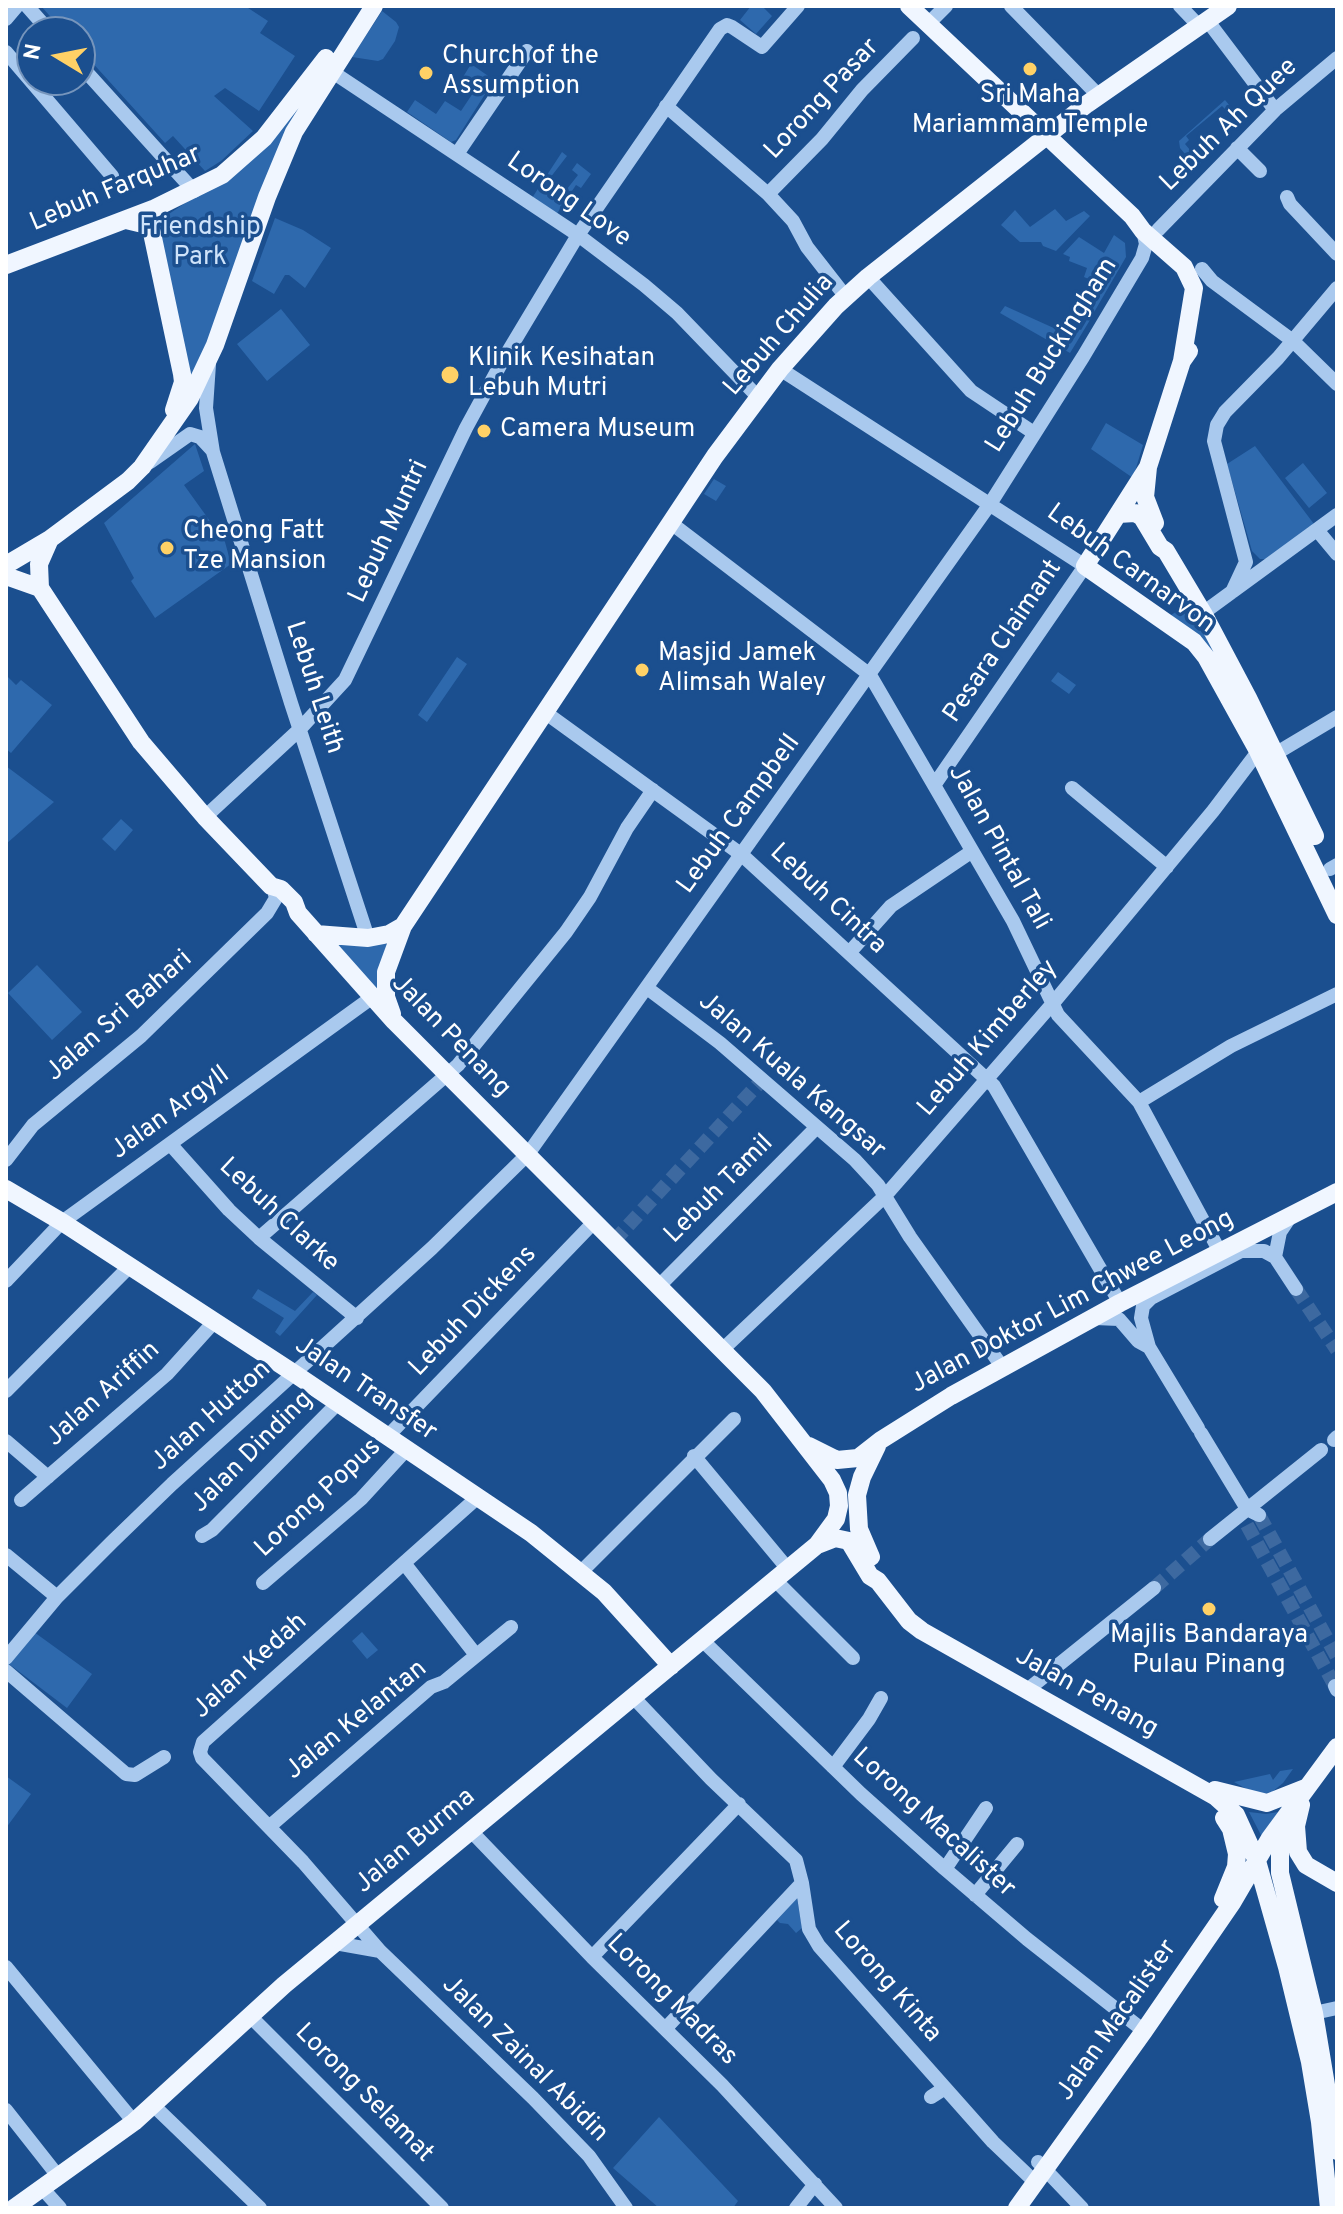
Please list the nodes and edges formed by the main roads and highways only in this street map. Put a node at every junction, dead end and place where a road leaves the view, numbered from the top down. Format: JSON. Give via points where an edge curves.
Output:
{"nodes":[{"id":1,"x":360,"y":6,"type":"edge"},
{"id":2,"x":374,"y":6,"type":"edge"},
{"id":3,"x":909,"y":6,"type":"edge"},
{"id":4,"x":1228,"y":6,"type":"edge"},
{"id":5,"x":1047,"y":136,"type":"junction"},
{"id":6,"x":126,"y":220,"type":"junction"},
{"id":7,"x":1145,"y":226,"type":"junction"},
{"id":8,"x":6,"y":265,"type":"edge"},
{"id":9,"x":1182,"y":361,"type":"junction"},
{"id":10,"x":166,"y":432,"type":"junction"},
{"id":11,"x":1148,"y":467,"type":"junction"},
{"id":12,"x":1118,"y":514,"type":"junction"},
{"id":13,"x":50,"y":539,"type":"junction"},
{"id":14,"x":1166,"y":551,"type":"junction"},
{"id":15,"x":6,"y":565,"type":"edge"},
{"id":16,"x":6,"y":576,"type":"edge"},
{"id":17,"x":40,"y":588,"type":"junction"},
{"id":18,"x":1267,"y":748,"type":"junction"},
{"id":19,"x":1335,"y":873,"type":"edge"},
{"id":20,"x":1337,"y":915,"type":"edge"},
{"id":21,"x":403,"y":926,"type":"junction"},
{"id":22,"x":316,"y":934,"type":"junction"},
{"id":23,"x":394,"y":1021,"type":"junction"},
{"id":24,"x":8,"y":1188,"type":"edge"},
{"id":25,"x":1337,"y":1192,"type":"edge"},
{"id":26,"x":881,"y":1440,"type":"junction"},
{"id":27,"x":806,"y":1444,"type":"junction"},
{"id":28,"x":839,"y":1506,"type":"joint"},
{"id":29,"x":817,"y":1545,"type":"junction"},
{"id":30,"x":878,"y":1581,"type":"junction"},
{"id":31,"x":671,"y":1666,"type":"junction"},
{"id":32,"x":1337,"y":1747,"type":"edge"},
{"id":33,"x":1308,"y":1787,"type":"junction"},
{"id":34,"x":1204,"y":1790,"type":"junction"},
{"id":35,"x":1291,"y":1808,"type":"junction"},
{"id":36,"x":1257,"y":1861,"type":"junction"},
{"id":37,"x":1337,"y":1883,"type":"edge"},
{"id":38,"x":1140,"y":2027,"type":"junction"},
{"id":39,"x":1337,"y":2151,"type":"edge"},
{"id":40,"x":1037,"y":2172,"type":"junction"},
{"id":41,"x":1331,"y":2201,"type":"edge"},
{"id":42,"x":14,"y":2208,"type":"edge"},
{"id":43,"x":1004,"y":2208,"type":"edge"},
{"id":44,"x":1017,"y":2208,"type":"edge"}],
"edges":[{"from":1,"to":6,"type":"main road","name":"Lebuh Farquhar","via":[[264,138],[222,175]]},
{"from":2,"to":10,"type":"main road","via":[[294,132],[209,360]]},
{"from":3,"to":5,"type":"main road"},
{"from":4,"to":5,"type":"main road","name":"Lebuh Chulia"},
{"from":5,"to":7,"type":"main road"},
{"from":5,"to":21,"type":"main road","name":"Lebuh Chulia","via":[[868,277],[780,369]]},
{"from":6,"to":8,"type":"main road","name":"Lebuh Farquhar"},
{"from":6,"to":10,"type":"main road","via":[[150,228],[170,312],[183,382]]},
{"from":7,"to":9,"type":"main road","via":[[1184,267],[1194,288]]},
{"from":7,"to":9,"type":"main road","via":[[1202,269],[1202,306]]},
{"from":9,"to":11,"type":"main road"},
{"from":10,"to":13,"type":"main road","via":[[142,467]]},
{"from":11,"to":12,"type":"main road"},
{"from":11,"to":14,"type":"main road","name":"Lebuh Carnarvon","via":[[1146,505]]},
{"from":12,"to":14,"type":"main road","name":"Lebuh Carnarvon","via":[[1142,517]]},
{"from":12,"to":18,"type":"main road","name":"Lebuh Carnarvon","via":[[1085,566],[1194,642]]},
{"from":13,"to":15,"type":"main road"},
{"from":13,"to":17,"type":"main road","via":[[39,564]]},
{"from":14,"to":18,"type":"main road","name":"Lebuh Carnarvon","via":[[1203,613]]},
{"from":16,"to":17,"type":"main road"},
{"from":17,"to":22,"type":"main road","name":"Jalan Penang","via":[[133,731],[205,817],[294,902]]},
{"from":18,"to":19,"type":"main road","name":"Lebuh Carnarvon"},
{"from":18,"to":20,"type":"main road","name":"Lebuh Carnarvon"},
{"from":21,"to":22,"type":"main road","via":[[368,938]]},
{"from":21,"to":23,"type":"main road","name":"Lebuh Chulia","via":[[386,972],[386,997]]},
{"from":22,"to":23,"type":"main road","name":"Jalan Penang"},
{"from":23,"to":27,"type":"main road","name":"Jalan Penang","via":[[722,1350]]},
{"from":24,"to":31,"type":"main road","name":"Jalan Transfer","via":[[478,1497],[581,1572]]},
{"from":25,"to":26,"type":"main road","name":"Jalan Doktor Lim Chwee Leong","via":[[1120,1303]]},
{"from":26,"to":27,"type":"main road","name":"Jalan Doktor Lim Chwee Leong","via":[[845,1461]]},
{"from":26,"to":30,"type":"main road","name":"Jalan Penang","via":[[862,1477],[856,1512]]},
{"from":27,"to":28,"type":"main road","name":"Jalan Penang","via":[[836,1486]]},
{"from":28,"to":29,"type":"main road","name":"Jalan Burma"},
{"from":29,"to":30,"type":"main road","name":"Jalan Penang","via":[[845,1539]]},
{"from":29,"to":31,"type":"main road","name":"Jalan Burma"},
{"from":30,"to":34,"type":"main road","name":"Jalan Penang","via":[[909,1621]]},
{"from":31,"to":42,"type":"main road","name":"Jalan Burma","via":[[249,2015],[134,2122]]},
{"from":32,"to":33,"type":"main road","name":"Jalan Macalister"},
{"from":33,"to":34,"type":"main road","via":[[1267,1803]]},
{"from":33,"to":35,"type":"main road","name":"Jalan Macalister"},
{"from":33,"to":37,"type":"main road","via":[[1299,1811],[1298,1852],[1306,1865]]},
{"from":34,"to":36,"type":"main road","name":"Jalan Penang","via":[[1236,1815]]},
{"from":34,"to":38,"type":"main road","name":"Jalan Macalister","via":[[1231,1829],[1236,1867],[1221,1901]]},
{"from":35,"to":36,"type":"main road","name":"Jalan Macalister"},
{"from":35,"to":39,"type":"main road","via":[[1280,1841],[1280,1873],[1314,2013]]},
{"from":36,"to":38,"type":"main road","name":"Jalan Macalister"},
{"from":36,"to":41,"type":"main road","name":"Jalan Penang","via":[[1310,2062]]},
{"from":38,"to":40,"type":"main road","name":"Jalan Macalister"},
{"from":40,"to":43,"type":"main road","name":"Jalan Macalister"},
{"from":40,"to":44,"type":"main road","name":"Jalan Macalister"}]}
